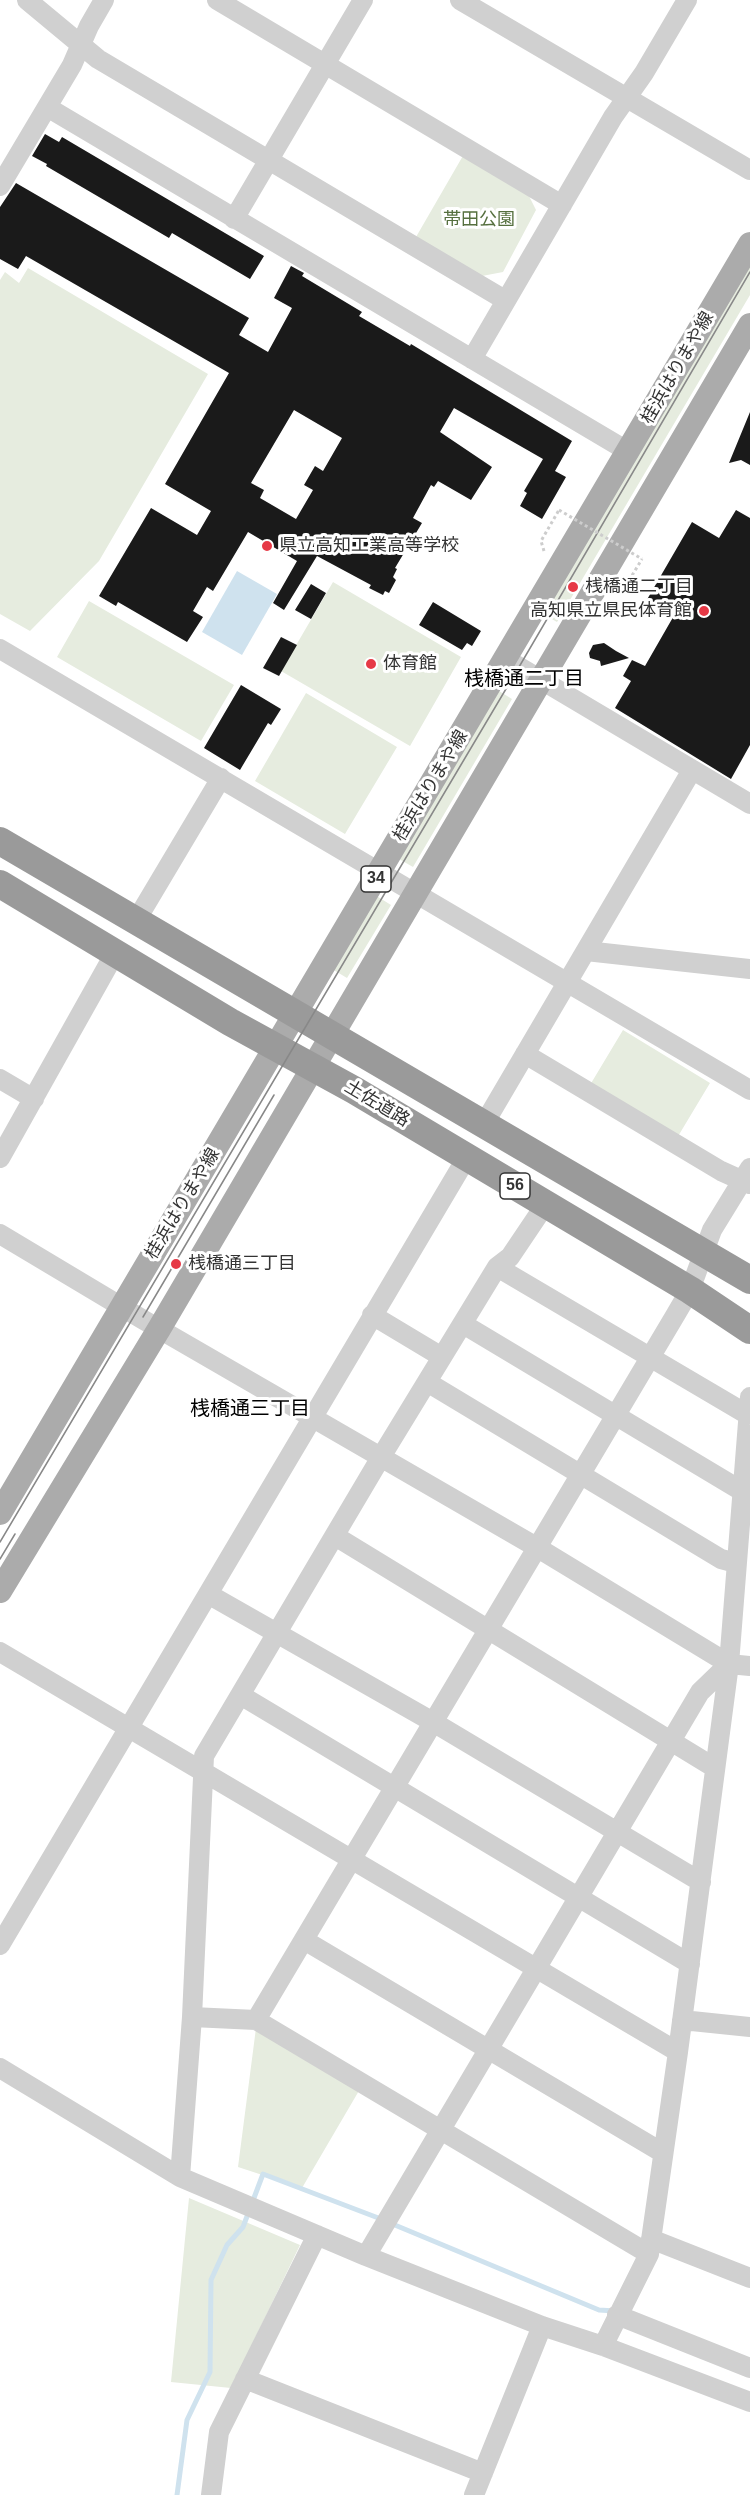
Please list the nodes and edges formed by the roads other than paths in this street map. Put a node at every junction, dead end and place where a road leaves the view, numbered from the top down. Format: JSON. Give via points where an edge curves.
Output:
{"nodes":[{"id":1,"x":27,"y":0,"type":"edge"},
{"id":2,"x":104,"y":0,"type":"edge"},
{"id":3,"x":217,"y":0,"type":"edge"},
{"id":4,"x":363,"y":0,"type":"edge"},
{"id":5,"x":460,"y":0,"type":"edge"},
{"id":6,"x":679,"y":3,"type":"edge"},
{"id":7,"x":82,"y":45,"type":"junction"},
{"id":8,"x":326,"y":64,"type":"junction"},
{"id":9,"x":627,"y":99,"type":"junction"},
{"id":10,"x":46,"y":107,"type":"junction"},
{"id":11,"x":268,"y":160,"type":"junction"},
{"id":12,"x":750,"y":170,"type":"edge"},
{"id":13,"x":3,"y":172,"type":"edge"},
{"id":14,"x":562,"y":205,"type":"junction"},
{"id":15,"x":234,"y":219,"type":"junction"},
{"id":16,"x":750,"y":244,"type":"edge"},
{"id":17,"x":506,"y":300,"type":"junction"},
{"id":18,"x":750,"y":325,"type":"edge"},
{"id":19,"x":472,"y":359,"type":"junction"},
{"id":20,"x":629,"y":452,"type":"junction"},
{"id":21,"x":0,"y":649,"type":"edge"},
{"id":22,"x":506,"y":659,"type":"junction"},
{"id":23,"x":540,"y":680,"type":"junction"},
{"id":24,"x":692,"y":770,"type":"junction"},
{"id":25,"x":221,"y":778,"type":"junction"},
{"id":26,"x":750,"y":804,"type":"edge"},
{"id":27,"x":0,"y":841,"type":"edge"},
{"id":28,"x":380,"y":873,"type":"junction"},
{"id":29,"x":0,"y":884,"type":"edge"},
{"id":30,"x":414,"y":894,"type":"junction"},
{"id":31,"x":137,"y":919,"type":"junction"},
{"id":32,"x":586,"y":951,"type":"junction"},
{"id":33,"x":115,"y":954,"type":"junction"},
{"id":34,"x":750,"y":969,"type":"edge"},
{"id":35,"x":567,"y":983,"type":"junction"},
{"id":36,"x":296,"y":1015,"type":"junction"},
{"id":37,"x":331,"y":1035,"type":"junction"},
{"id":38,"x":277,"y":1047,"type":"junction"},
{"id":39,"x":525,"y":1054,"type":"junction"},
{"id":40,"x":313,"y":1066,"type":"junction"},
{"id":41,"x":0,"y":1079,"type":"edge"},
{"id":42,"x":750,"y":1090,"type":"edge"},
{"id":43,"x":34,"y":1099,"type":"junction"},
{"id":44,"x":484,"y":1124,"type":"junction"},
{"id":45,"x":466,"y":1157,"type":"junction"},
{"id":46,"x":0,"y":1158,"type":"edge"},
{"id":47,"x":748,"y":1178,"type":"edge"},
{"id":48,"x":545,"y":1204,"type":"junction"},
{"id":49,"x":0,"y":1234,"type":"edge"},
{"id":50,"x":705,"y":1253,"type":"junction"},
{"id":51,"x":497,"y":1268,"type":"junction"},
{"id":52,"x":750,"y":1280,"type":"edge"},
{"id":53,"x":690,"y":1290,"type":"junction"},
{"id":54,"x":121,"y":1306,"type":"junction"},
{"id":55,"x":372,"y":1316,"type":"junction"},
{"id":56,"x":463,"y":1324,"type":"junction"},
{"id":57,"x":159,"y":1329,"type":"junction"},
{"id":58,"x":750,"y":1330,"type":"edge"},
{"id":59,"x":442,"y":1357,"type":"junction"},
{"id":60,"x":650,"y":1358,"type":"junction"},
{"id":61,"x":427,"y":1382,"type":"junction"},
{"id":62,"x":749,"y":1406,"type":"edge"},
{"id":63,"x":617,"y":1414,"type":"junction"},
{"id":64,"x":312,"y":1418,"type":"junction"},
{"id":65,"x":381,"y":1457,"type":"junction"},
{"id":66,"x":580,"y":1476,"type":"junction"},
{"id":67,"x":746,"y":1494,"type":"edge"},
{"id":68,"x":0,"y":1514,"type":"edge"},
{"id":69,"x":335,"y":1536,"type":"junction"},
{"id":70,"x":538,"y":1548,"type":"junction"},
{"id":71,"x":736,"y":1563,"type":"junction"},
{"id":72,"x":0,"y":1591,"type":"edge"},
{"id":73,"x":208,"y":1594,"type":"junction"},
{"id":74,"x":489,"y":1630,"type":"junction"},
{"id":75,"x":279,"y":1632,"type":"junction"},
{"id":76,"x":0,"y":1652,"type":"edge"},
{"id":77,"x":729,"y":1664,"type":"junction"},
{"id":78,"x":750,"y":1666,"type":"edge"},
{"id":79,"x":242,"y":1696,"type":"junction"},
{"id":80,"x":433,"y":1722,"type":"junction"},
{"id":81,"x":129,"y":1728,"type":"junction"},
{"id":82,"x":672,"y":1740,"type":"junction"},
{"id":83,"x":715,"y":1768,"type":"junction"},
{"id":84,"x":202,"y":1772,"type":"junction"},
{"id":85,"x":395,"y":1787,"type":"junction"},
{"id":86,"x":617,"y":1833,"type":"junction"},
{"id":87,"x":353,"y":1858,"type":"junction"},
{"id":88,"x":701,"y":1882,"type":"junction"},
{"id":89,"x":580,"y":1898,"type":"junction"},
{"id":90,"x":304,"y":1940,"type":"junction"},
{"id":91,"x":0,"y":1945,"type":"edge"},
{"id":92,"x":690,"y":1964,"type":"junction"},
{"id":93,"x":537,"y":1969,"type":"junction"},
{"id":94,"x":192,"y":2017,"type":"junction"},
{"id":95,"x":256,"y":2020,"type":"junction"},
{"id":96,"x":682,"y":2020,"type":"junction"},
{"id":97,"x":750,"y":2027,"type":"edge"},
{"id":98,"x":490,"y":2049,"type":"junction"},
{"id":99,"x":678,"y":2052,"type":"junction"},
{"id":100,"x":0,"y":2068,"type":"edge"},
{"id":101,"x":442,"y":2129,"type":"junction"},
{"id":102,"x":663,"y":2154,"type":"junction"},
{"id":103,"x":180,"y":2177,"type":"junction"},
{"id":104,"x":317,"y":2235,"type":"junction"},
{"id":105,"x":650,"y":2246,"type":"junction"},
{"id":106,"x":366,"y":2256,"type":"junction"},
{"id":107,"x":750,"y":2278,"type":"edge"},
{"id":108,"x":617,"y":2315,"type":"junction"},
{"id":109,"x":542,"y":2326,"type":"junction"},
{"id":110,"x":603,"y":2346,"type":"junction"},
{"id":111,"x":750,"y":2368,"type":"edge"},
{"id":112,"x":245,"y":2379,"type":"junction"},
{"id":113,"x":750,"y":2402,"type":"edge"},
{"id":114,"x":483,"y":2473,"type":"junction"},
{"id":115,"x":211,"y":2495,"type":"edge"},
{"id":116,"x":474,"y":2495,"type":"edge"}],
"edges":[{"from":1,"to":7,"type":"street"},
{"from":2,"to":7,"type":"street"},
{"from":3,"to":8,"type":"street"},
{"from":4,"to":8,"type":"street"},
{"from":5,"to":9,"type":"street"},
{"from":6,"to":9,"type":"street"},
{"from":7,"to":10,"type":"street"},
{"from":7,"to":11,"type":"street","via":[[98,59]]},
{"from":8,"to":11,"type":"street"},
{"from":8,"to":14,"type":"street"},
{"from":9,"to":12,"type":"street"},
{"from":9,"to":14,"type":"street"},
{"from":10,"to":13,"type":"street"},
{"from":10,"to":15,"type":"street"},
{"from":11,"to":15,"type":"street"},
{"from":11,"to":17,"type":"street"},
{"from":14,"to":17,"type":"street"},
{"from":15,"to":19,"type":"street"},
{"from":16,"to":20,"type":"main road","name":"桂浜はりまや線","number":"34"},
{"from":17,"to":19,"type":"street"},
{"from":18,"to":23,"type":"main road","number":"34"},
{"from":19,"to":20,"type":"street"},
{"from":20,"to":22,"type":"main road","name":"桂浜はりまや線","number":"34"},
{"from":21,"to":25,"type":"street"},
{"from":22,"to":23,"type":"street"},
{"from":22,"to":28,"type":"main road","name":"桂浜はりまや線","number":"34"},
{"from":23,"to":24,"type":"street"},
{"from":23,"to":30,"type":"main road","number":"34"},
{"from":24,"to":26,"type":"street"},
{"from":24,"to":32,"type":"street"},
{"from":25,"to":28,"type":"street"},
{"from":25,"to":31,"type":"street"},
{"from":27,"to":31,"type":"highway","name":"土佐道路","number":"56"},
{"from":28,"to":30,"type":"street"},
{"from":28,"to":36,"type":"main road","name":"桂浜はりまや線","number":"34"},
{"from":29,"to":33,"type":"highway","name":"土佐道路","number":"56"},
{"from":30,"to":35,"type":"street"},
{"from":30,"to":37,"type":"main road","number":"34"},
{"from":31,"to":36,"type":"highway","name":"土佐道路","number":"56"},
{"from":32,"to":34,"type":"street"},
{"from":32,"to":35,"type":"street"},
{"from":33,"to":38,"type":"highway","name":"土佐道路","number":"56"},
{"from":33,"to":43,"type":"street"},
{"from":35,"to":39,"type":"street"},
{"from":35,"to":42,"type":"street"},
{"from":36,"to":37,"type":"highway","name":"土佐道路","number":"56"},
{"from":36,"to":38,"type":"main road","name":"桂浜はりまや線","number":"34"},
{"from":37,"to":40,"type":"main road","number":"34"},
{"from":37,"to":44,"type":"highway","name":"土佐道路","number":"56"},
{"from":38,"to":40,"type":"highway","name":"土佐道路","number":"56"},
{"from":38,"to":54,"type":"main road","name":"桂浜はりまや線","number":"34"},
{"from":39,"to":44,"type":"street"},
{"from":39,"to":47,"type":"street","via":[[721,1171]]},
{"from":40,"to":45,"type":"highway","name":"土佐道路","number":"56"},
{"from":40,"to":57,"type":"main road","number":"34"},
{"from":41,"to":43,"type":"street"},
{"from":43,"to":46,"type":"street"},
{"from":44,"to":50,"type":"highway","name":"土佐道路","number":"56"},
{"from":45,"to":48,"type":"highway","name":"土佐道路","number":"56"},
{"from":45,"to":55,"type":"street"},
{"from":47,"to":50,"type":"street","via":[[712,1230]]},
{"from":48,"to":51,"type":"street","via":[[510,1257]]},
{"from":48,"to":53,"type":"highway","name":"土佐道路","number":"56"},
{"from":49,"to":54,"type":"street"},
{"from":50,"to":52,"type":"highway","name":"土佐道路","number":"56"},
{"from":50,"to":53,"type":"street"},
{"from":51,"to":56,"type":"street"},
{"from":51,"to":60,"type":"street"},
{"from":53,"to":58,"type":"highway","name":"土佐道路","number":"56"},
{"from":53,"to":60,"type":"street"},
{"from":54,"to":57,"type":"street"},
{"from":54,"to":68,"type":"main road","name":"桂浜はりまや線","number":"34"},
{"from":55,"to":59,"type":"street"},
{"from":55,"to":64,"type":"street"},
{"from":56,"to":59,"type":"street"},
{"from":56,"to":63,"type":"street"},
{"from":57,"to":64,"type":"street"},
{"from":57,"to":72,"type":"main road","number":"34"},
{"from":59,"to":61,"type":"street"},
{"from":60,"to":62,"type":"street"},
{"from":60,"to":63,"type":"street"},
{"from":61,"to":65,"type":"street"},
{"from":61,"to":66,"type":"street"},
{"from":62,"to":67,"type":"street"},
{"from":63,"to":66,"type":"street"},
{"from":63,"to":67,"type":"street"},
{"from":64,"to":65,"type":"street"},
{"from":64,"to":73,"type":"street"},
{"from":65,"to":69,"type":"street"},
{"from":65,"to":70,"type":"street"},
{"from":66,"to":70,"type":"street"},
{"from":66,"to":71,"type":"street","via":[[721,1559]]},
{"from":67,"to":71,"type":"street"},
{"from":69,"to":74,"type":"street"},
{"from":69,"to":75,"type":"street"},
{"from":70,"to":74,"type":"street"},
{"from":70,"to":77,"type":"street"},
{"from":71,"to":77,"type":"street"},
{"from":73,"to":75,"type":"street"},
{"from":73,"to":81,"type":"street"},
{"from":74,"to":80,"type":"street"},
{"from":74,"to":82,"type":"street"},
{"from":75,"to":79,"type":"street"},
{"from":75,"to":80,"type":"street"},
{"from":76,"to":81,"type":"street"},
{"from":77,"to":78,"type":"street"},
{"from":77,"to":82,"type":"street","via":[[700,1692]]},
{"from":77,"to":83,"type":"street"},
{"from":79,"to":84,"type":"street","via":[[204,1756]]},
{"from":79,"to":85,"type":"street"},
{"from":80,"to":85,"type":"street"},
{"from":80,"to":86,"type":"street"},
{"from":81,"to":84,"type":"street"},
{"from":81,"to":91,"type":"street"},
{"from":82,"to":83,"type":"street"},
{"from":82,"to":86,"type":"street"},
{"from":83,"to":88,"type":"street"},
{"from":84,"to":87,"type":"street"},
{"from":84,"to":94,"type":"street"},
{"from":85,"to":87,"type":"street"},
{"from":85,"to":89,"type":"street"},
{"from":86,"to":88,"type":"street"},
{"from":86,"to":89,"type":"street"},
{"from":87,"to":90,"type":"street"},
{"from":87,"to":93,"type":"street"},
{"from":88,"to":92,"type":"street"},
{"from":89,"to":92,"type":"street"},
{"from":89,"to":93,"type":"street"},
{"from":90,"to":95,"type":"street"},
{"from":90,"to":98,"type":"street"},
{"from":92,"to":96,"type":"street"},
{"from":93,"to":98,"type":"street"},
{"from":93,"to":99,"type":"street"},
{"from":94,"to":95,"type":"street"},
{"from":94,"to":103,"type":"street"},
{"from":95,"to":101,"type":"street"},
{"from":96,"to":97,"type":"street"},
{"from":96,"to":99,"type":"street"},
{"from":98,"to":101,"type":"street"},
{"from":98,"to":102,"type":"street"},
{"from":99,"to":102,"type":"street"},
{"from":100,"to":103,"type":"street"},
{"from":101,"to":105,"type":"street"},
{"from":101,"to":106,"type":"street"},
{"from":102,"to":105,"type":"street"},
{"from":103,"to":104,"type":"street"},
{"from":104,"to":106,"type":"street"},
{"from":104,"to":112,"type":"street"},
{"from":105,"to":107,"type":"street"},
{"from":105,"to":108,"type":"street"},
{"from":106,"to":109,"type":"street"},
{"from":108,"to":110,"type":"street"},
{"from":108,"to":111,"type":"street"},
{"from":109,"to":110,"type":"street"},
{"from":109,"to":114,"type":"street"},
{"from":110,"to":113,"type":"street"},
{"from":112,"to":114,"type":"street"},
{"from":112,"to":115,"type":"street","via":[[219,2432]]},
{"from":114,"to":116,"type":"street"}]}
